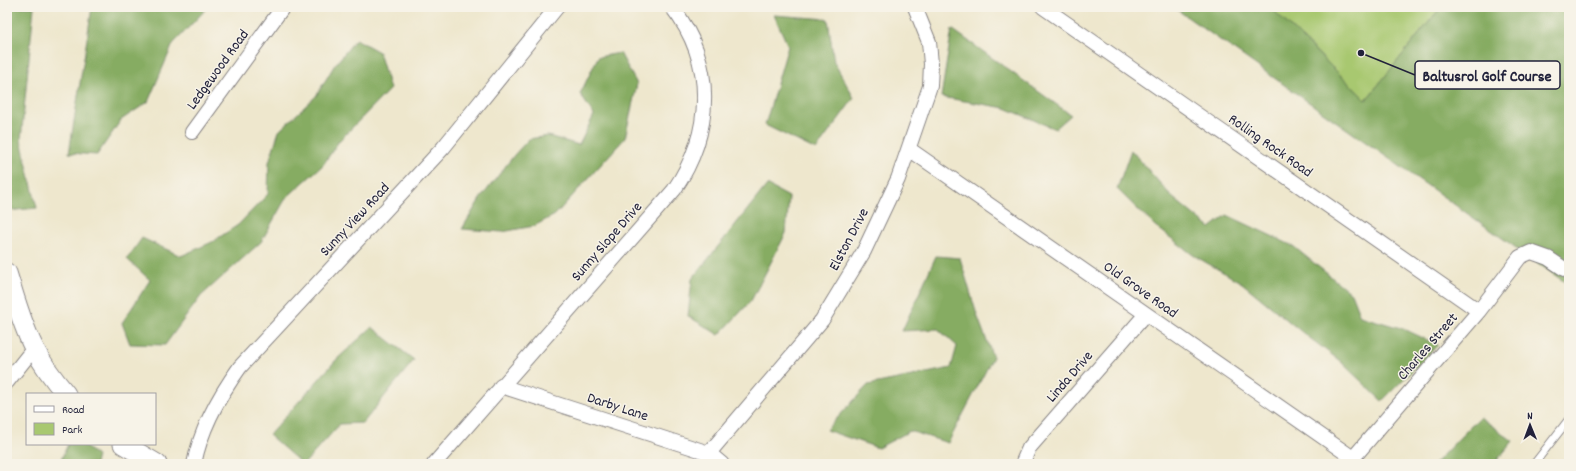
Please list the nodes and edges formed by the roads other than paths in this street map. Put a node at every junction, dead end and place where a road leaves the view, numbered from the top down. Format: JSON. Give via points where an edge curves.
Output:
{"nodes":[{"id":1,"x":283,"y":7,"type":"edge"},
{"id":2,"x":557,"y":7,"type":"edge"},
{"id":3,"x":672,"y":7,"type":"edge"},
{"id":4,"x":915,"y":7,"type":"edge"},
{"id":5,"x":1043,"y":7,"type":"edge"},
{"id":6,"x":192,"y":132,"type":"dead end"},
{"id":7,"x":909,"y":149,"type":"junction"},
{"id":8,"x":7,"y":272,"type":"edge"},
{"id":9,"x":1569,"y":272,"type":"edge"},
{"id":10,"x":1479,"y":311,"type":"junction"},
{"id":11,"x":1146,"y":314,"type":"junction"},
{"id":12,"x":34,"y":348,"type":"junction"},
{"id":13,"x":7,"y":382,"type":"edge"},
{"id":14,"x":501,"y":386,"type":"junction"},
{"id":15,"x":65,"y":393,"type":"edge"},
{"id":16,"x":1569,"y":419,"type":"edge"},
{"id":17,"x":125,"y":445,"type":"edge"},
{"id":18,"x":709,"y":453,"type":"junction"},
{"id":19,"x":1350,"y":461,"type":"edge"},
{"id":20,"x":157,"y":464,"type":"edge"},
{"id":21,"x":194,"y":464,"type":"edge"},
{"id":22,"x":434,"y":464,"type":"edge"},
{"id":23,"x":722,"y":464,"type":"edge"},
{"id":24,"x":1022,"y":464,"type":"edge"},
{"id":25,"x":1534,"y":464,"type":"edge"}],
"edges":[{"from":1,"to":6,"type":"street","name":"Ledgewood Road"},
{"from":2,"to":21,"type":"street","name":"Sunny View Road","via":[[443,148],[240,367],[213,409]]},
{"from":3,"to":14,"type":"street","name":"Sunny Slope Drive","via":[[693,41],[704,87],[700,134],[690,163],[674,190]]},
{"from":4,"to":7,"type":"street","name":"Elston Drive","via":[[929,42],[931,64],[930,86]]},
{"from":5,"to":10,"type":"street","name":"Rolling Rock Road"},
{"from":7,"to":11,"type":"street","name":"Old Grove Road"},
{"from":7,"to":18,"type":"street","name":"Elston Drive","via":[[898,179],[864,251],[822,320]]},
{"from":8,"to":12,"type":"main road"},
{"from":9,"to":10,"type":"street","name":"Charles Street","via":[[1548,258],[1532,252],[1520,257]]},
{"from":10,"to":19,"type":"street","name":"Charles Street"},
{"from":11,"to":19,"type":"street","name":"Old Grove Road"},
{"from":11,"to":24,"type":"street","name":"Linda Drive","via":[[1029,448]]},
{"from":12,"to":13,"type":"street"},
{"from":12,"to":15,"type":"main road"},
{"from":14,"to":18,"type":"street","name":"Darby Lane"},
{"from":14,"to":22,"type":"street","name":"Sunny Slope Drive"},
{"from":16,"to":25,"type":"lane"},
{"from":17,"to":20,"type":"main road"},
{"from":18,"to":23,"type":"street","name":"Darby Lane"}]}
